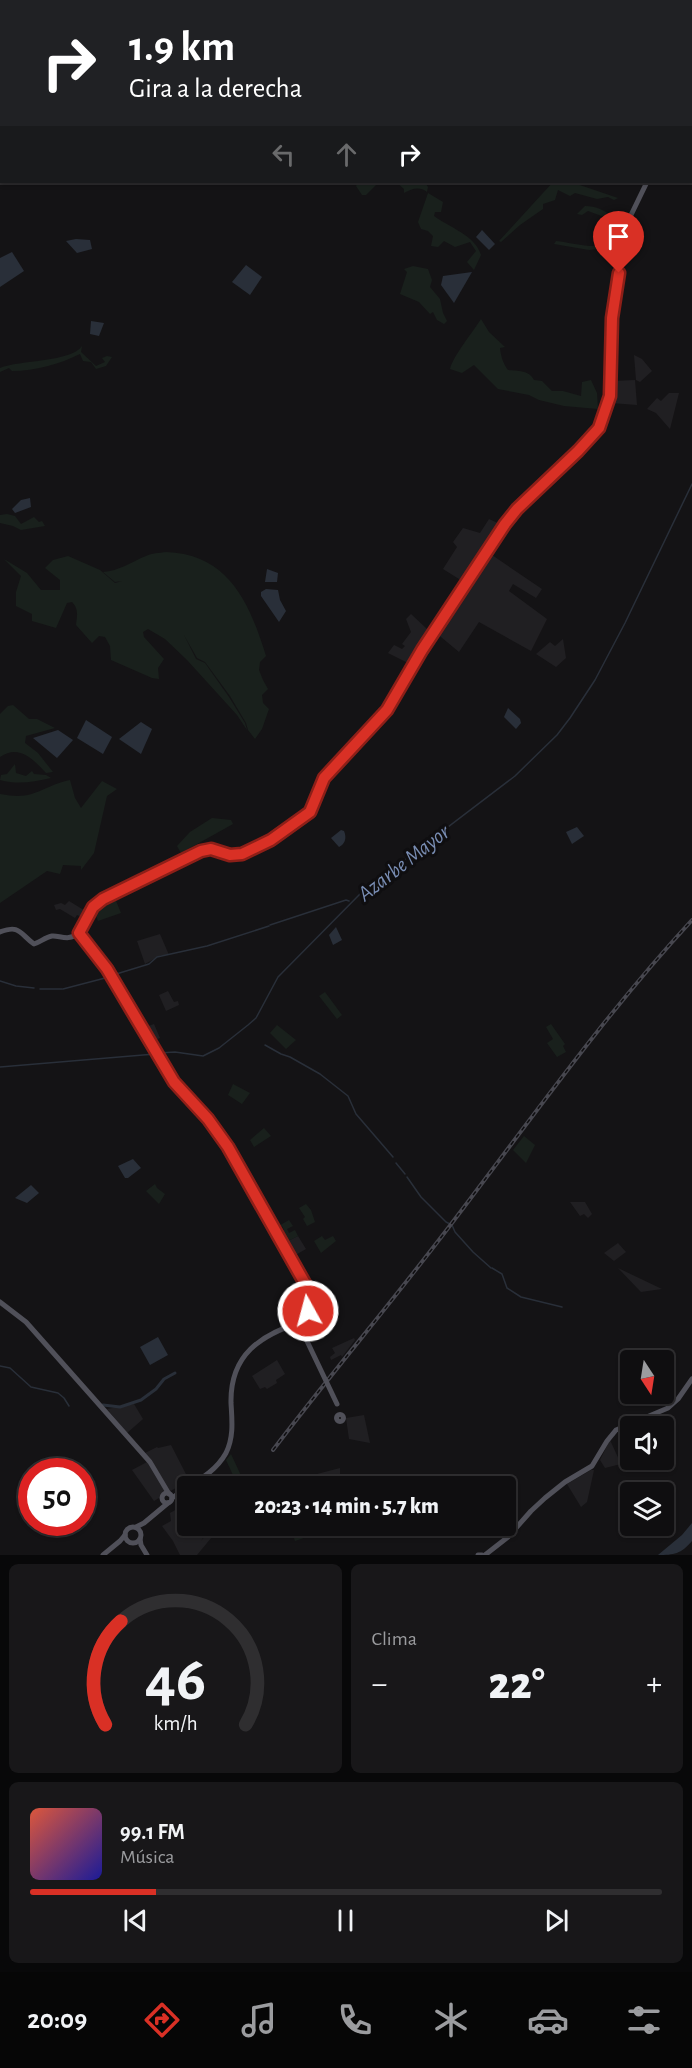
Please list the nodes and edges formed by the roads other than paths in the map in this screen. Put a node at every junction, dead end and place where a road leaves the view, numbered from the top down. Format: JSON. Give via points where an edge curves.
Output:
{"nodes":[{"id":1,"x":646,"y":183,"type":"edge"},
{"id":2,"x":0,"y":932,"type":"edge"},
{"id":3,"x":79,"y":933,"type":"junction"},
{"id":4,"x":0,"y":1302,"type":"edge"},
{"id":5,"x":304,"y":1327,"type":"junction"},
{"id":6,"x":692,"y":1379,"type":"edge"},
{"id":7,"x":339,"y":1415,"type":"dead end"},
{"id":8,"x":204,"y":1476,"type":"edge"},
{"id":9,"x":177,"y":1492,"type":"edge"},
{"id":10,"x":167,"y":1498,"type":"junction"},
{"id":11,"x":144,"y":1523,"type":"junction"},
{"id":12,"x":134,"y":1527,"type":"junction"},
{"id":13,"x":125,"y":1535,"type":"junction"},
{"id":14,"x":141,"y":1536,"type":"junction"},
{"id":15,"x":131,"y":1543,"type":"junction"},
{"id":16,"x":116,"y":1546,"type":"junction"},
{"id":17,"x":103,"y":1555,"type":"edge"},
{"id":18,"x":146,"y":1555,"type":"edge"},
{"id":19,"x":483,"y":1555,"type":"edge"}],
"edges":[{"from":1,"to":3,"type":"main road","via":[[631,214],[614,295],[610,396],[599,428],[505,524],[387,710],[326,776],[314,805],[303,819],[246,852],[232,855],[214,849],[201,851],[103,899],[93,907]]},
{"from":2,"to":3,"type":"main road","via":[[16,929],[34,944],[52,936]]},
{"from":3,"to":5,"type":"main road","via":[[111,976],[174,1082],[214,1127],[238,1163],[307,1287]]},
{"from":4,"to":10,"type":"main road","via":[[39,1337],[150,1462]]},
{"from":5,"to":7,"type":"main road","bridge":true},
{"from":5,"to":8,"type":"main road","via":[[289,1326],[264,1337],[241,1362],[232,1389],[232,1434],[226,1452]]},
{"from":6,"to":19,"type":"main road","via":[[668,1408],[616,1430],[595,1463],[545,1498],[508,1537]]},
{"from":9,"to":10,"type":"main road"},
{"from":10,"to":11,"type":"main road"},
{"from":11,"to":12,"type":"main road"},
{"from":11,"to":14,"type":"main road"},
{"from":12,"to":13,"type":"main road","via":[[127,1529]]},
{"from":12,"to":14,"type":"main road"},
{"from":13,"to":15,"type":"main road"},
{"from":13,"to":16,"type":"main road"},
{"from":14,"to":15,"type":"main road"},
{"from":14,"to":18,"type":"main road"},
{"from":15,"to":16,"type":"main road"},
{"from":15,"to":18,"type":"main road"},
{"from":16,"to":17,"type":"main road"}]}
